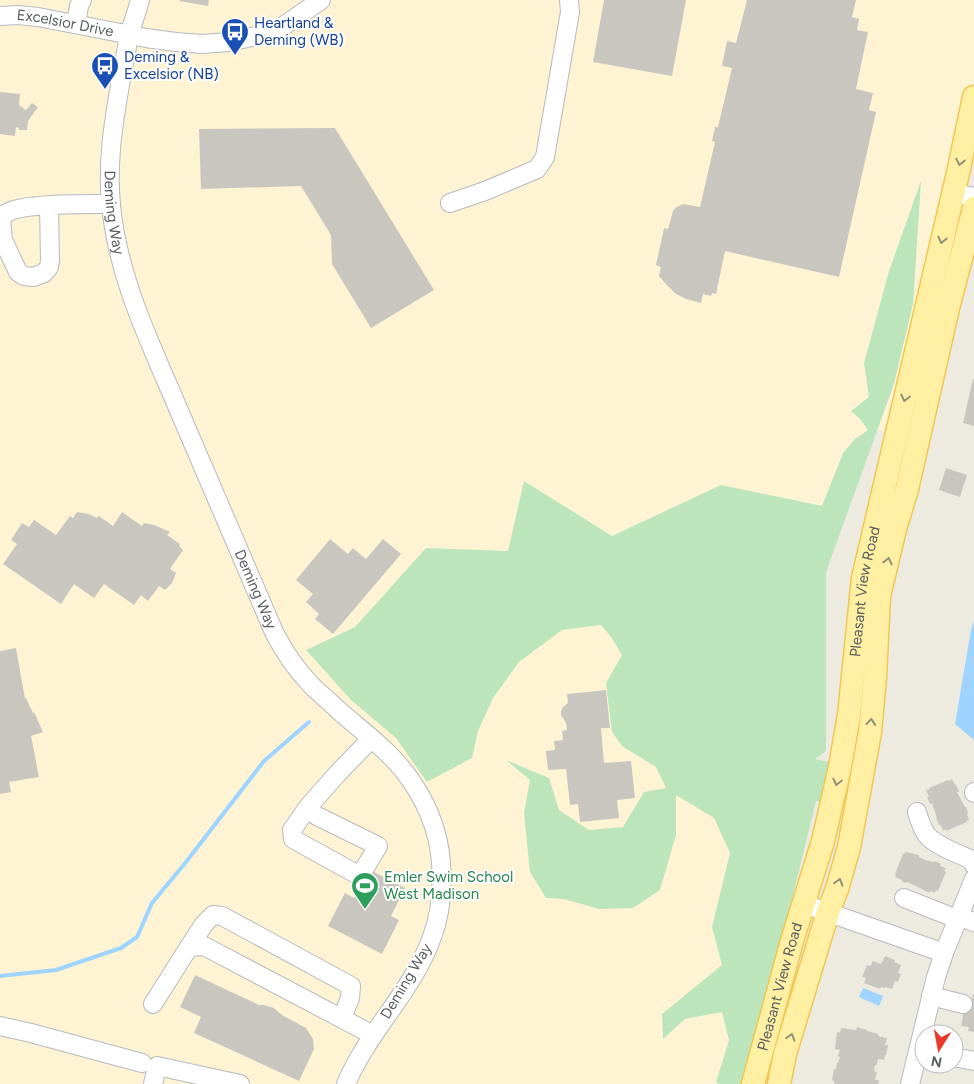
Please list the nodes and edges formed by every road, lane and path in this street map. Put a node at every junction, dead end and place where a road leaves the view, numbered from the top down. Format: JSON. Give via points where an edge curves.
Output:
{"nodes":[{"id":1,"x":82,"y":0,"type":"edge"},
{"id":2,"x":140,"y":0,"type":"edge"},
{"id":3,"x":321,"y":0,"type":"edge"},
{"id":4,"x":569,"y":0,"type":"edge"},
{"id":5,"x":0,"y":16,"type":"edge"},
{"id":6,"x":76,"y":24,"type":"junction"},
{"id":7,"x":130,"y":34,"type":"junction"},
{"id":8,"x":974,"y":97,"type":"edge"},
{"id":9,"x":963,"y":195,"type":"edge"},
{"id":10,"x":111,"y":204,"type":"junction"},
{"id":11,"x":450,"y":204,"type":"dead end"},
{"id":12,"x":49,"y":206,"type":"dead end"},
{"id":13,"x":974,"y":208,"type":"edge"},
{"id":14,"x":371,"y":739,"type":"junction"},
{"id":15,"x":308,"y":806,"type":"junction"},
{"id":16,"x":916,"y":812,"type":"dead end"},
{"id":17,"x":973,"y":859,"type":"edge"},
{"id":18,"x":974,"y":879,"type":"edge"},
{"id":19,"x":904,"y":898,"type":"dead end"},
{"id":20,"x":804,"y":904,"type":"junction"},
{"id":21,"x":828,"y":912,"type":"junction"},
{"id":22,"x":963,"y":919,"type":"edge"},
{"id":23,"x":189,"y":947,"type":"junction"},
{"id":24,"x":944,"y":953,"type":"junction"},
{"id":25,"x":931,"y":996,"type":"junction"},
{"id":26,"x":153,"y":1004,"type":"dead end"},
{"id":27,"x":963,"y":1004,"type":"dead end"},
{"id":28,"x":342,"y":1018,"type":"junction"},
{"id":29,"x":926,"y":1024,"type":"edge"},
{"id":30,"x":0,"y":1026,"type":"edge"},
{"id":31,"x":373,"y":1035,"type":"junction"},
{"id":32,"x":142,"y":1063,"type":"dead end"},
{"id":33,"x":914,"y":1072,"type":"edge"},
{"id":34,"x":152,"y":1084,"type":"edge"},
{"id":35,"x":240,"y":1084,"type":"edge"},
{"id":36,"x":346,"y":1084,"type":"edge"},
{"id":37,"x":754,"y":1084,"type":"edge"},
{"id":38,"x":779,"y":1084,"type":"edge"},
{"id":39,"x":910,"y":1084,"type":"edge"}],
"edges":[{"from":1,"to":6,"type":"street"},
{"from":2,"to":7,"type":"street","name":"Deming Way"},
{"from":3,"to":7,"type":"street","name":"Excelsior Drive","via":[[279,29],[228,42],[176,42]]},
{"from":4,"to":11,"type":"street","via":[[570,12],[546,157],[537,168]]},
{"from":5,"to":6,"type":"street","name":"Excelsior Drive","via":[[38,17]]},
{"from":6,"to":7,"type":"street","name":"Excelsior Drive"},
{"from":7,"to":10,"type":"street","name":"Deming Way","via":[[110,150]]},
{"from":8,"to":9,"type":"main road","name":"Pleasant View Road","one_way":true},
{"from":9,"to":20,"type":"main road","name":"Pleasant View Road","one_way":true,"via":[[863,578],[849,715],[840,767]]},
{"from":10,"to":12,"type":"street"},
{"from":10,"to":14,"type":"street","name":"Deming Way","via":[[128,289],[274,632],[284,652],[311,686]]},
{"from":21,"to":13,"type":"main road","name":"Pleasant View Road","one_way":true,"via":[[849,847],[870,732],[880,596]]},
{"from":14,"to":15,"type":"street"},
{"from":14,"to":31,"type":"street","name":"Deming Way","via":[[403,770],[423,800],[439,842],[442,880],[437,922],[425,955]]},
{"from":15,"to":15,"type":"street","via":[[316,816],[378,846],[360,876],[293,839],[292,830]]},
{"from":16,"to":17,"type":"street","via":[[927,836]]},
{"from":18,"to":22,"type":"street"},
{"from":19,"to":22,"type":"street"},
{"from":20,"to":21,"type":"street"},
{"from":20,"to":37,"type":"main road","name":"Pleasant View Road"},
{"from":21,"to":24,"type":"street"},
{"from":38,"to":21,"type":"main road","name":"Pleasant View Road","one_way":true},
{"from":22,"to":24,"type":"street"},
{"from":23,"to":26,"type":"street"},
{"from":23,"to":28,"type":"street","via":[[204,946]]},
{"from":23,"to":28,"type":"street","via":[[213,915],[222,916],[351,986]]},
{"from":24,"to":25,"type":"street"},
{"from":25,"to":27,"type":"street"},
{"from":25,"to":29,"type":"street"},
{"from":28,"to":31,"type":"street"},
{"from":30,"to":32,"type":"street"},
{"from":31,"to":36,"type":"street","name":"Deming Way"},
{"from":33,"to":39,"type":"street"},
{"from":34,"to":35,"type":"street","via":[[157,1066]]}]}
